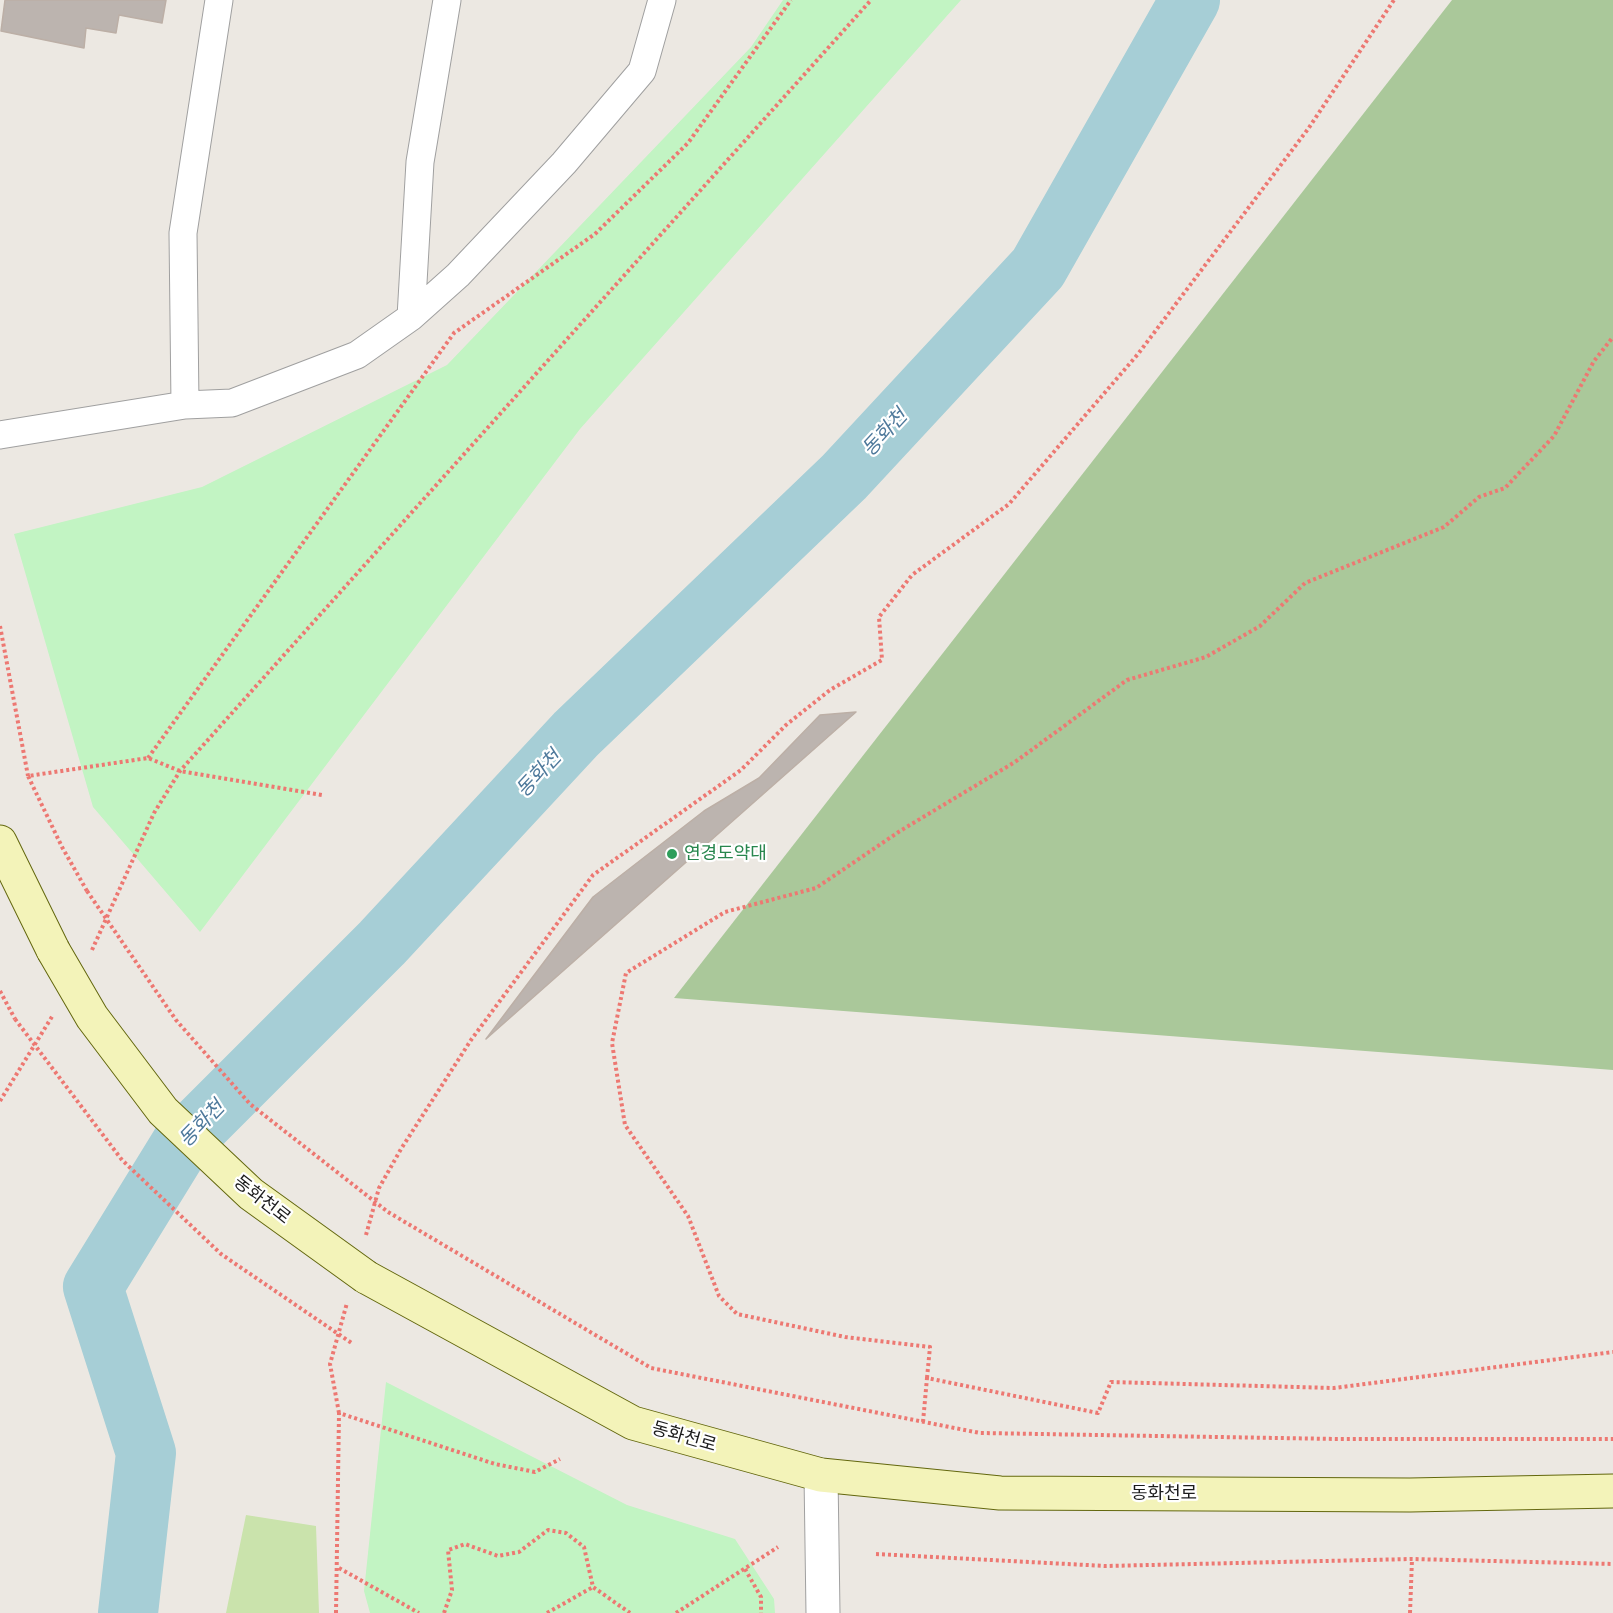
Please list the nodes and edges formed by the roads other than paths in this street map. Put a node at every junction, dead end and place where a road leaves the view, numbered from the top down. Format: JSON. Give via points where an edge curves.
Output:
{"nodes":[{"id":1,"x":219,"y":0,"type":"edge"},
{"id":2,"x":447,"y":0,"type":"edge"},
{"id":3,"x":662,"y":0,"type":"edge"},
{"id":4,"x":411,"y":317,"type":"junction"},
{"id":5,"x":185,"y":405,"type":"junction"},
{"id":6,"x":0,"y":435,"type":"edge"},
{"id":7,"x":0,"y":842,"type":"edge"},
{"id":8,"x":821,"y":1475,"type":"junction"},
{"id":9,"x":1613,"y":1491,"type":"edge"},
{"id":10,"x":823,"y":1613,"type":"edge"}],
"edges":[{"from":1,"to":5,"type":"street","via":[[183,233]]},
{"from":2,"to":4,"type":"street","via":[[420,162]]},
{"from":3,"to":4,"type":"street","via":[[642,71],[564,163],[458,276]]},
{"from":4,"to":5,"type":"street","via":[[357,355],[232,403]]},
{"from":5,"to":6,"type":"street"},
{"from":7,"to":8,"type":"main road","name":"동화천로","bridge":true,"via":[[53,950],[92,1017],[163,1112],[357,1287],[633,1423]]},
{"from":8,"to":9,"type":"main road","name":"동화천로","via":[[1000,1493],[1410,1495]]},
{"from":8,"to":10,"type":"street"}]}
